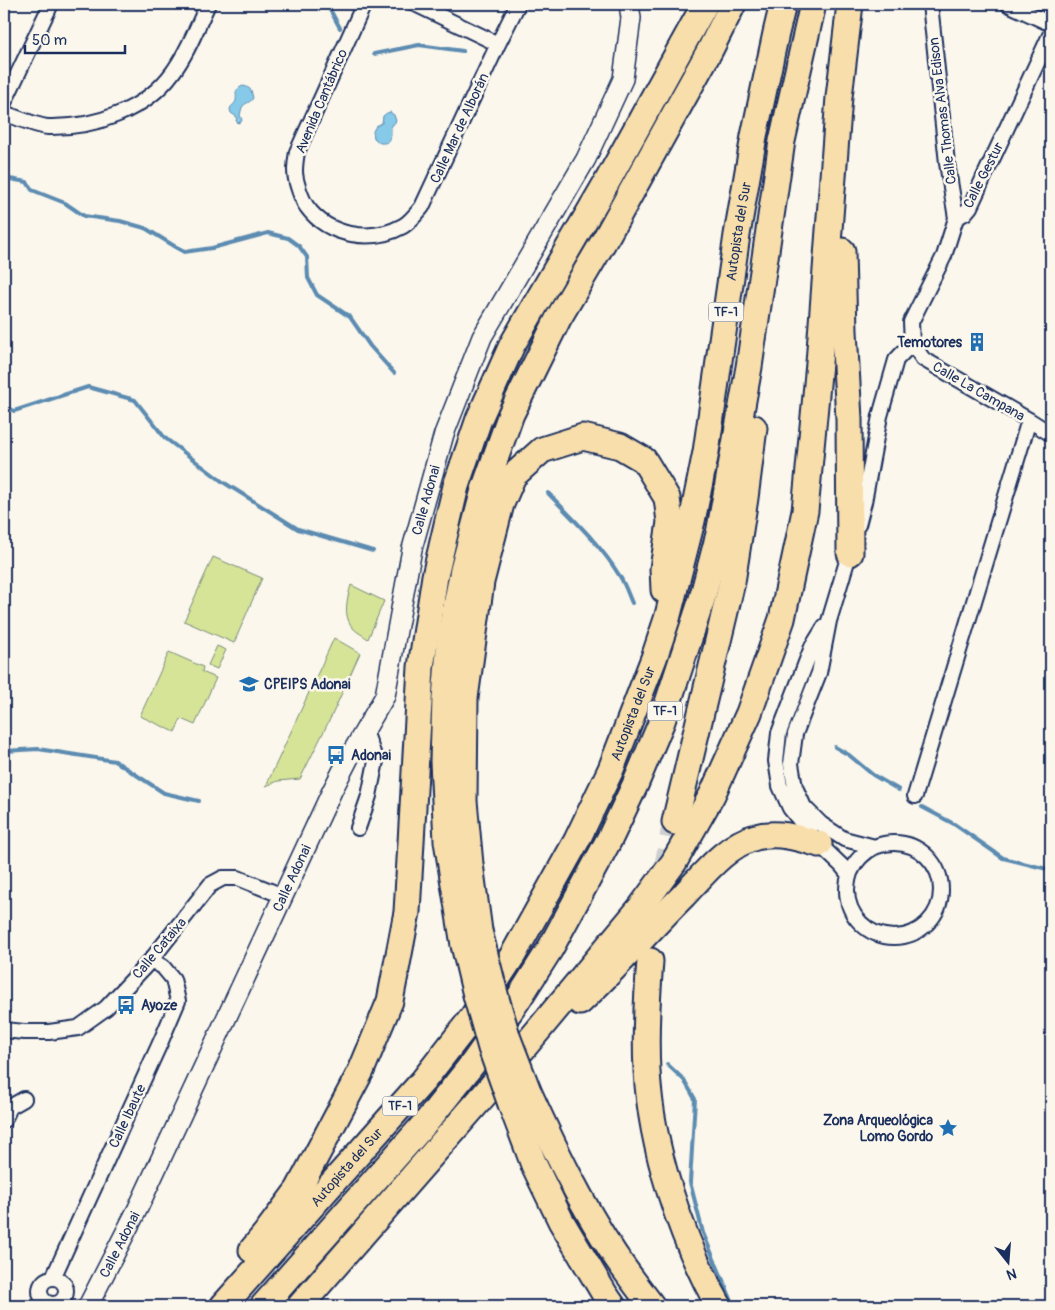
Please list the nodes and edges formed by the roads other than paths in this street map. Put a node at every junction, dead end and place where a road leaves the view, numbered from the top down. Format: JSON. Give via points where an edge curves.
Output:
{"nodes":[{"id":1,"x":51,"y":4,"type":"edge"},
{"id":2,"x":208,"y":4,"type":"edge"},
{"id":3,"x":364,"y":4,"type":"edge"},
{"id":4,"x":414,"y":4,"type":"edge"},
{"id":5,"x":518,"y":4,"type":"edge"},
{"id":6,"x":629,"y":4,"type":"edge"},
{"id":7,"x":705,"y":4,"type":"edge"},
{"id":8,"x":732,"y":4,"type":"edge"},
{"id":9,"x":783,"y":4,"type":"edge"},
{"id":10,"x":813,"y":4,"type":"edge"},
{"id":11,"x":850,"y":4,"type":"edge"},
{"id":12,"x":930,"y":4,"type":"edge"},
{"id":13,"x":1008,"y":4,"type":"edge"},
{"id":14,"x":1051,"y":24,"type":"edge"},
{"id":15,"x":1051,"y":33,"type":"edge"},
{"id":16,"x":498,"y":44,"type":"junction"},
{"id":17,"x":839,"y":97,"type":"junction"},
{"id":18,"x":4,"y":103,"type":"edge"},
{"id":19,"x":4,"y":114,"type":"edge"},
{"id":20,"x":956,"y":218,"type":"junction"},
{"id":21,"x":381,"y":234,"type":"joint"},
{"id":22,"x":912,"y":343,"type":"junction"},
{"id":23,"x":749,"y":367,"type":"junction"},
{"id":24,"x":1029,"y":420,"type":"junction"},
{"id":25,"x":1051,"y":434,"type":"edge"},
{"id":26,"x":850,"y":553,"type":"junction"},
{"id":27,"x":666,"y":620,"type":"junction"},
{"id":28,"x":829,"y":621,"type":"junction"},
{"id":29,"x":365,"y":731,"type":"junction"},
{"id":30,"x":915,"y":796,"type":"dead end"},
{"id":31,"x":675,"y":822,"type":"tunnel mouth"},
{"id":32,"x":358,"y":828,"type":"dead end"},
{"id":33,"x":819,"y":844,"type":"junction"},
{"id":34,"x":875,"y":847,"type":"junction"},
{"id":35,"x":849,"y":875,"type":"junction"},
{"id":36,"x":283,"y":896,"type":"junction"},
{"id":37,"x":472,"y":938,"type":"junction"},
{"id":38,"x":151,"y":960,"type":"junction"},
{"id":39,"x":650,"y":961,"type":"dead end"},
{"id":40,"x":4,"y":1030,"type":"edge"},
{"id":41,"x":485,"y":1094,"type":"junction"},
{"id":42,"x":519,"y":1098,"type":"junction"},
{"id":43,"x":24,"y":1099,"type":"dead end"},
{"id":44,"x":4,"y":1120,"type":"edge"},
{"id":45,"x":53,"y":1278,"type":"junction"},
{"id":46,"x":37,"y":1300,"type":"edge"},
{"id":47,"x":54,"y":1305,"type":"edge"},
{"id":48,"x":88,"y":1306,"type":"edge"},
{"id":49,"x":204,"y":1306,"type":"edge"},
{"id":50,"x":223,"y":1306,"type":"edge"},
{"id":51,"x":262,"y":1306,"type":"edge"},
{"id":52,"x":300,"y":1306,"type":"edge"},
{"id":53,"x":613,"y":1306,"type":"edge"},
{"id":54,"x":652,"y":1306,"type":"edge"},
{"id":55,"x":719,"y":1306,"type":"edge"}],
"edges":[{"from":1,"to":18,"type":"street"},
{"from":2,"to":19,"type":"street","via":[[173,72],[151,96],[130,110],[86,125],[46,127]]},
{"from":3,"to":21,"type":"street","name":"Avenida Cantábrico","via":[[296,152],[295,173],[306,207],[320,221],[339,232],[359,236]]},
{"from":4,"to":16,"type":"street"},
{"from":5,"to":16,"type":"street","name":"Calle Mar de Alborán"},
{"from":6,"to":29,"type":"street","name":"Calle Adonai","via":[[632,18],[623,79],[586,159],[482,337],[444,434],[412,549],[385,696]]},
{"from":7,"to":49,"type":"highway","via":[[512,345],[456,486],[435,576],[421,667],[407,912],[390,1001],[361,1071],[298,1190]]},
{"from":8,"to":37,"type":"highway","via":[[706,59],[558,319],[511,414],[484,490],[450,637],[443,761],[447,840]]},
{"from":9,"to":27,"type":"highway","name":"Autopista del Sur","number":"TF-1","via":[[754,136],[706,452]]},
{"from":10,"to":23,"type":"highway","name":"Autopista del Sur","number":"TF-1","via":[[782,141]]},
{"from":11,"to":17,"type":"highway"},
{"from":12,"to":20,"type":"street","name":"Calle Thomas Alva Edison"},
{"from":13,"to":14,"type":"street"},
{"from":15,"to":20,"type":"street","name":"Calle Gestur","via":[[970,207]]},
{"from":16,"to":21,"type":"street","name":"Calle Mar de Alborán","via":[[422,207],[404,225]]},
{"from":17,"to":26,"type":"highway"},
{"from":17,"to":41,"type":"highway","via":[[805,511],[782,619],[748,713],[712,795],[674,862],[641,907]]},
{"from":20,"to":22,"type":"street","name":"Calle Gestur","via":[[944,256],[911,322]]},
{"from":22,"to":24,"type":"street","name":"Calle La Campana","via":[[923,359]]},
{"from":22,"to":26,"type":"street","via":[[896,360],[880,416],[864,502]]},
{"from":23,"to":31,"type":"highway","via":[[754,425],[732,582]]},
{"from":23,"to":51,"type":"highway","name":"Autopista del Sur","number":"TF-1","via":[[719,534],[702,600],[662,721],[611,836],[550,949],[474,1062],[428,1120]]},
{"from":24,"to":25,"type":"street","name":"Calle La Campana"},
{"from":24,"to":30,"type":"street"},
{"from":26,"to":28,"type":"street"},
{"from":27,"to":37,"type":"highway","via":[[663,569],[670,522],[667,498],[644,460],[620,446],[583,438],[542,450],[513,476],[501,504],[481,582],[465,698],[464,800]]},
{"from":27,"to":50,"type":"highway","name":"Autopista del Sur","number":"TF-1","via":[[611,769],[577,840],[513,955],[472,1018],[422,1081]]},
{"from":28,"to":33,"type":"street","via":[[812,647],[779,732],[776,761],[780,786],[790,808]]},
{"from":28,"to":34,"type":"street","via":[[819,673],[795,734],[791,764],[795,787],[804,807],[821,824],[844,839]]},
{"from":29,"to":32,"type":"street","via":[[376,761]]},
{"from":29,"to":36,"type":"street","name":"Calle Adonai","via":[[332,791]]},
{"from":33,"to":35,"type":"street"},
{"from":33,"to":41,"type":"highway","via":[[774,834],[738,843]]},
{"from":34,"to":35,"type":"street","via":[[859,858]]},
{"from":34,"to":35,"type":"street","via":[[896,843],[917,849],[933,863],[941,883],[939,904],[929,922],[911,934],[890,938],[869,931],[851,910],[847,896]]},
{"from":36,"to":38,"type":"street","name":"Calle Cataixa","via":[[238,878],[224,878],[210,885]]},
{"from":36,"to":48,"type":"street","name":"Calle Adonai","via":[[138,1208]]},
{"from":37,"to":42,"type":"highway","bridge":true,"via":[[508,1039]]},
{"from":38,"to":40,"type":"street","name":"Calle Cataixa","via":[[106,1008],[78,1028],[49,1032]]},
{"from":38,"to":45,"type":"street","name":"Calle Ibaute","via":[[163,967],[173,979],[178,1001]]},
{"from":39,"to":55,"type":"highway","via":[[646,1008],[647,1073],[652,1114],[672,1198],[706,1283]]},
{"from":41,"to":52,"type":"highway"},
{"from":42,"to":53,"type":"highway","via":[[534,1165],[561,1221]]},
{"from":42,"to":54,"type":"highway","via":[[614,1254]]},
{"from":43,"to":44,"type":"street","via":[[10,1107]]},
{"from":45,"to":46,"type":"street","via":[[41,1286]]},
{"from":45,"to":47,"type":"street","via":[[64,1285],[66,1291],[64,1298]]},
{"from":46,"to":47,"type":"street"}]}
